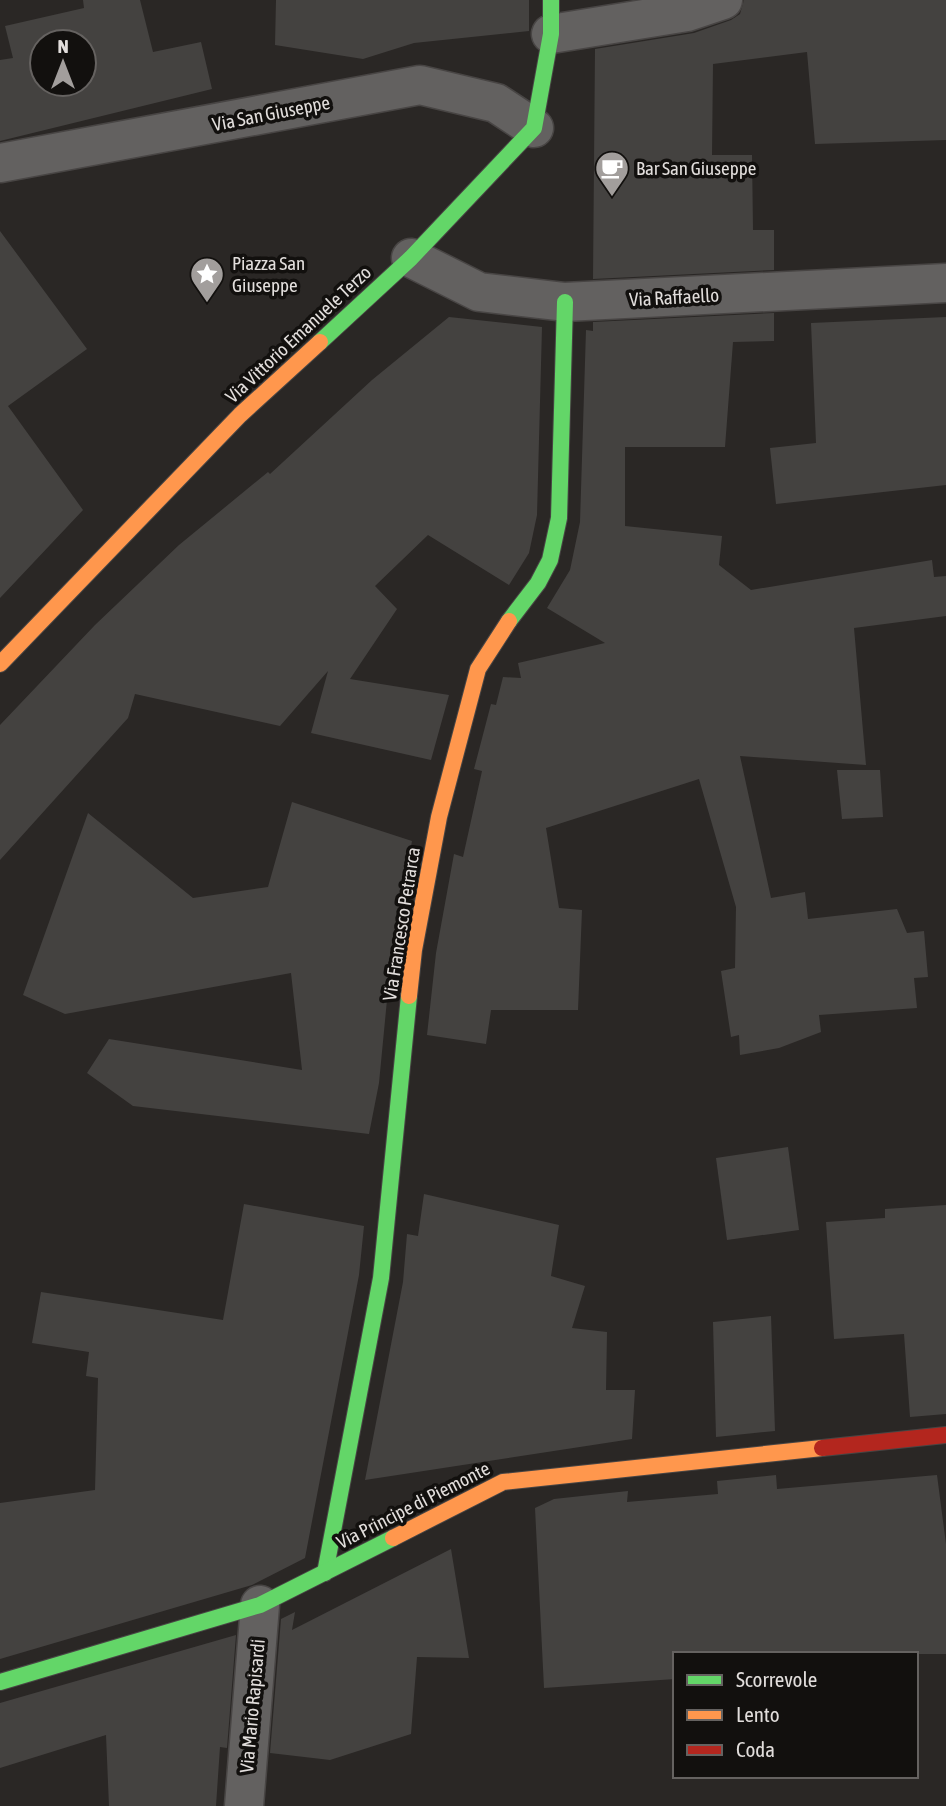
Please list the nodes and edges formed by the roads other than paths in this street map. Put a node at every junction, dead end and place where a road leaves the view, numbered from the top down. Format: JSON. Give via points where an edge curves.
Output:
{"nodes":[{"id":1,"x":723,"y":0,"type":"edge"},
{"id":2,"x":551,"y":17,"type":"edge"},
{"id":3,"x":534,"y":128,"type":"junction"},
{"id":4,"x":0,"y":163,"type":"edge"},
{"id":5,"x":411,"y":258,"type":"junction"},
{"id":6,"x":946,"y":282,"type":"edge"},
{"id":7,"x":565,"y":302,"type":"junction"},
{"id":8,"x":0,"y":664,"type":"edge"},
{"id":9,"x":946,"y":1435,"type":"edge"},
{"id":10,"x":325,"y":1573,"type":"junction"},
{"id":11,"x":260,"y":1605,"type":"junction"},
{"id":12,"x":0,"y":1682,"type":"edge"},
{"id":13,"x":244,"y":1806,"type":"edge"}],
"edges":[{"from":1,"to":2,"type":"street","via":[[687,12]]},
{"from":2,"to":3,"type":"street"},
{"from":3,"to":4,"type":"street","name":"Via San Giuseppe","via":[[496,103],[420,85]]},
{"from":3,"to":5,"type":"street","name":"Via Vittorio Emanuele Terzo"},
{"from":5,"to":7,"type":"street","name":"Via Raffaello","via":[[478,292]]},
{"from":5,"to":8,"type":"street","name":"Via Vittorio Emanuele Terzo","via":[[240,415]]},
{"from":6,"to":7,"type":"street","name":"Via Raffaello"},
{"from":7,"to":10,"type":"street","name":"Via Francesco Petrarca","via":[[559,518],[550,560],[478,668],[439,817],[414,950],[381,1279]]},
{"from":9,"to":10,"type":"street","name":"Via Principe di Piemonte","via":[[503,1482]]},
{"from":10,"to":11,"type":"street","name":"Via Principe di Piemonte"},
{"from":11,"to":12,"type":"street","name":"Via Principe di Piemonte"},
{"from":11,"to":13,"type":"street","name":"Via Mario Rapisardi"}]}
